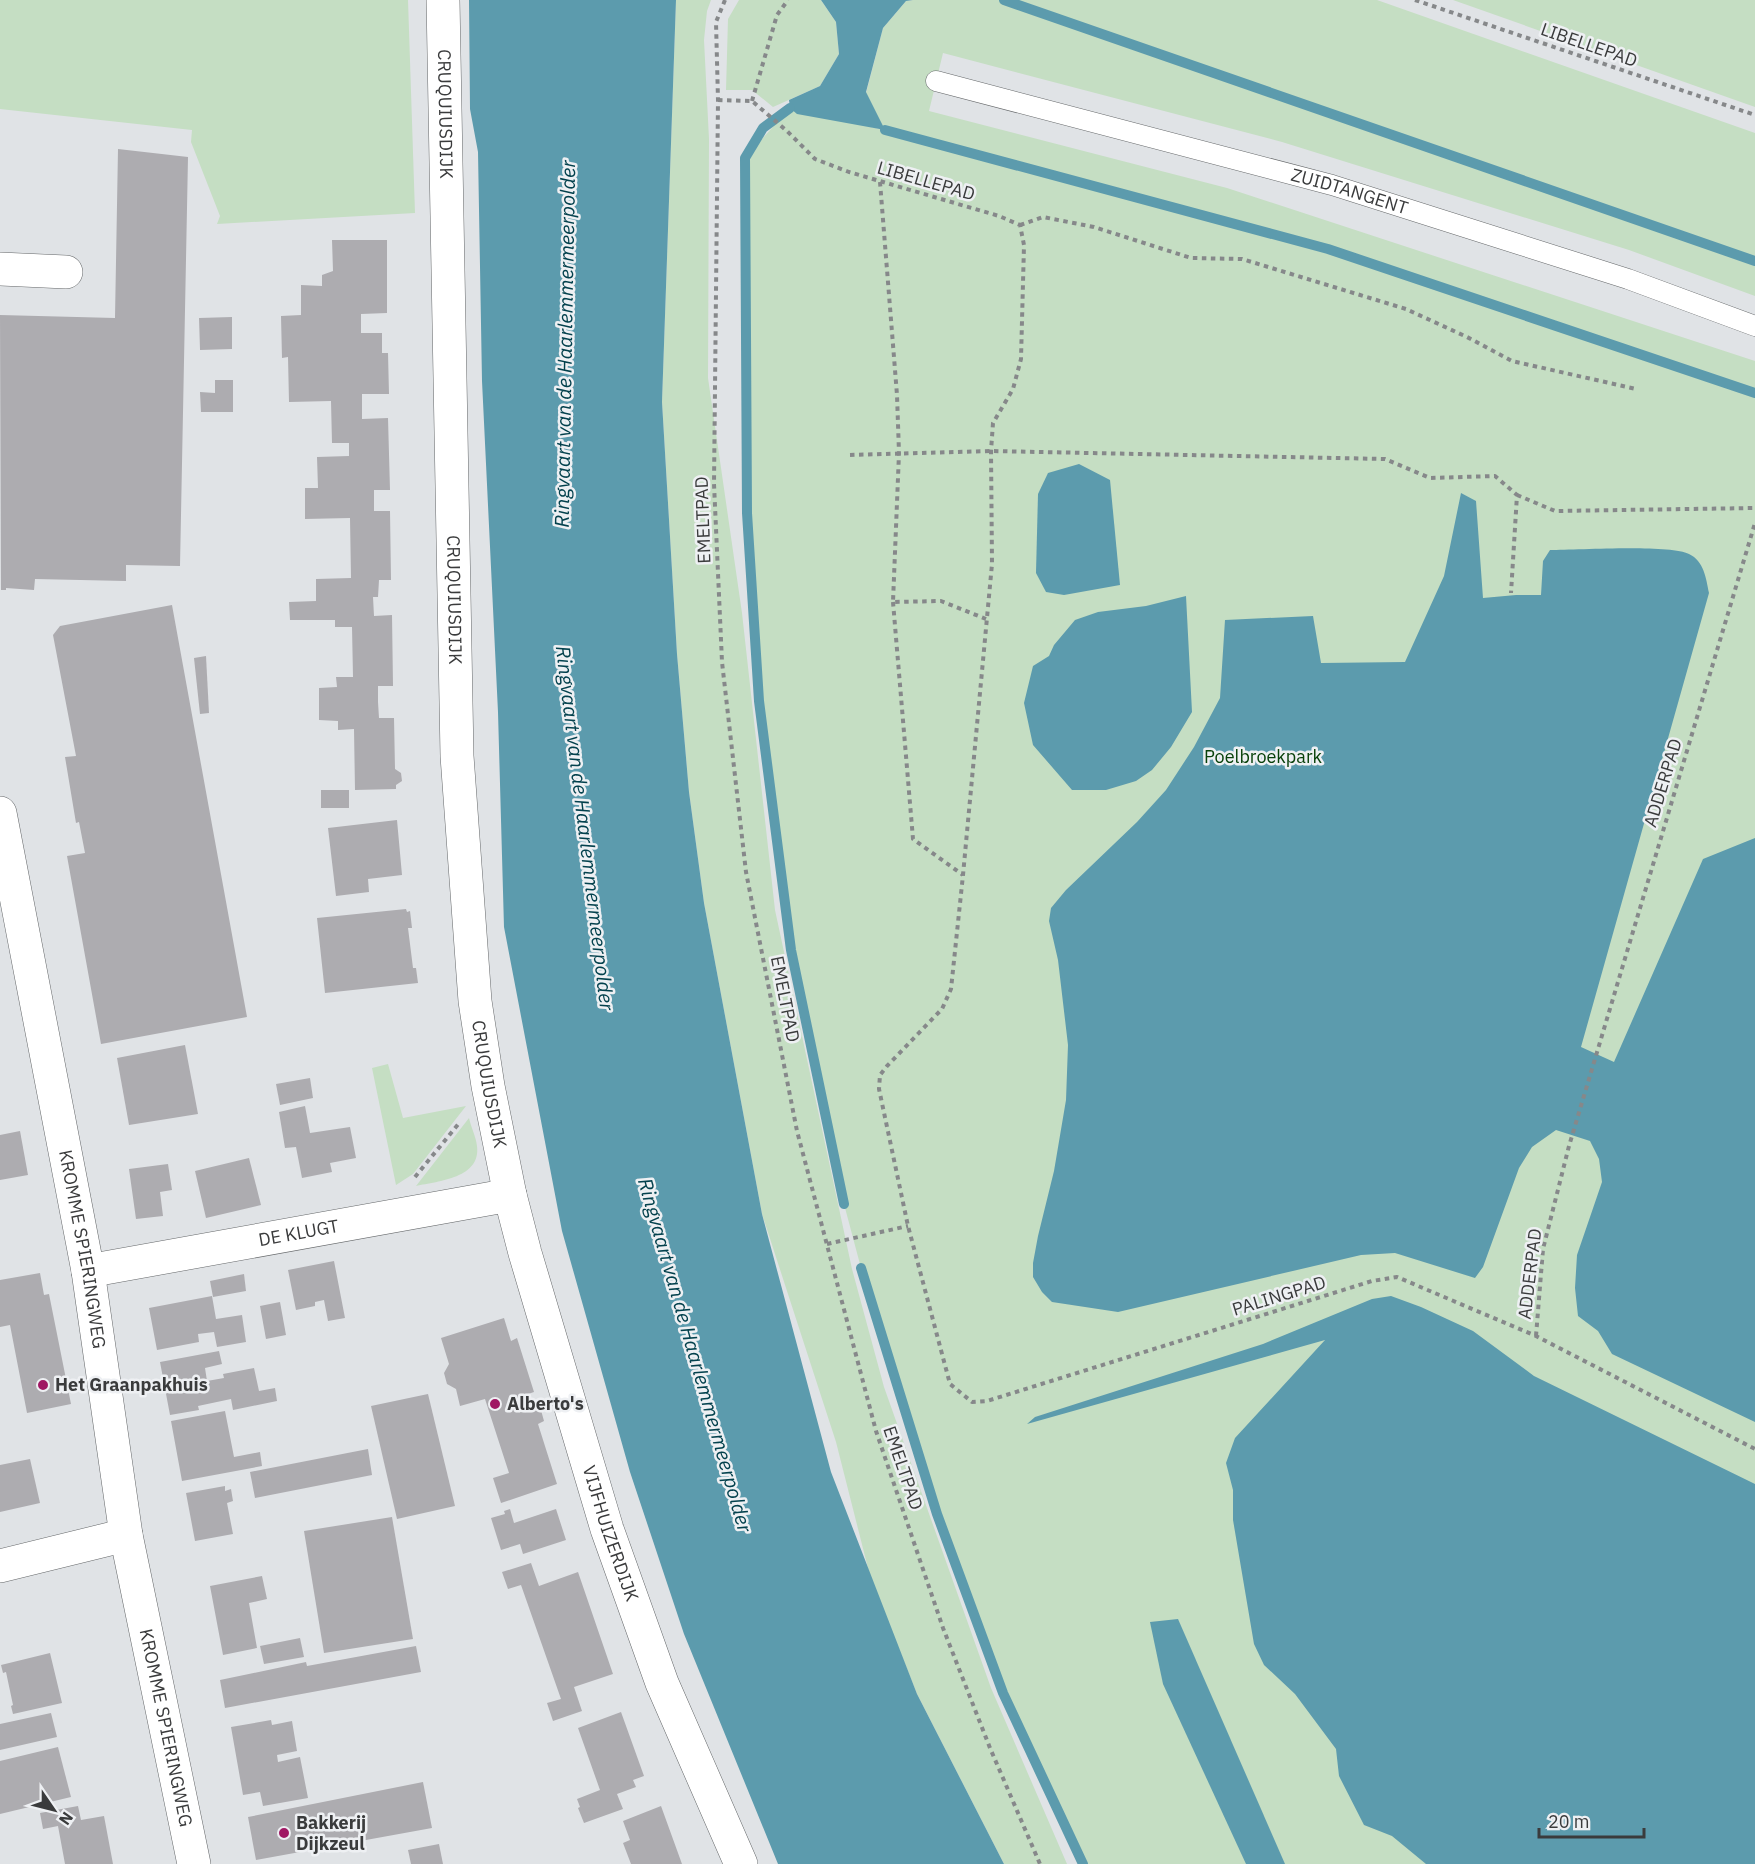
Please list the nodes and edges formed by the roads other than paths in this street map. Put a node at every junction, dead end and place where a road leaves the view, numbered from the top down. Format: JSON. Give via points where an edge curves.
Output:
{"nodes":[{"id":1,"x":443,"y":0,"type":"edge"},
{"id":2,"x":936,"y":81,"type":"dead end"},
{"id":3,"x":0,"y":269,"type":"edge"},
{"id":4,"x":66,"y":272,"type":"dead end"},
{"id":5,"x":1755,"y":326,"type":"edge"},
{"id":6,"x":0,"y":813,"type":"edge"},
{"id":7,"x":510,"y":1195,"type":"junction"},
{"id":8,"x":88,"y":1271,"type":"junction"},
{"id":9,"x":126,"y":1535,"type":"junction"},
{"id":10,"x":0,"y":1566,"type":"edge"},
{"id":11,"x":194,"y":1864,"type":"edge"},
{"id":12,"x":741,"y":1864,"type":"edge"}],
"edges":[{"from":1,"to":7,"type":"street","name":"CRUQUIUSDIJK","via":[[457,756],[473,982],[488,1086]]},
{"from":2,"to":5,"type":"lane","name":"ZUIDTANGENT","via":[[1332,185],[1628,279]]},
{"from":3,"to":4,"type":"street"},
{"from":6,"to":8,"type":"street","name":"KROMME SPIERINGWEG"},
{"from":7,"to":8,"type":"street","name":"DE KLUGT"},
{"from":7,"to":12,"type":"street","name":"VIJFHUIZERDIJK","via":[[607,1529],[662,1683]]},
{"from":8,"to":9,"type":"street","name":"KROMME SPIERINGWEG"},
{"from":9,"to":10,"type":"street"},
{"from":9,"to":11,"type":"street","name":"KROMME SPIERINGWEG"}]}
